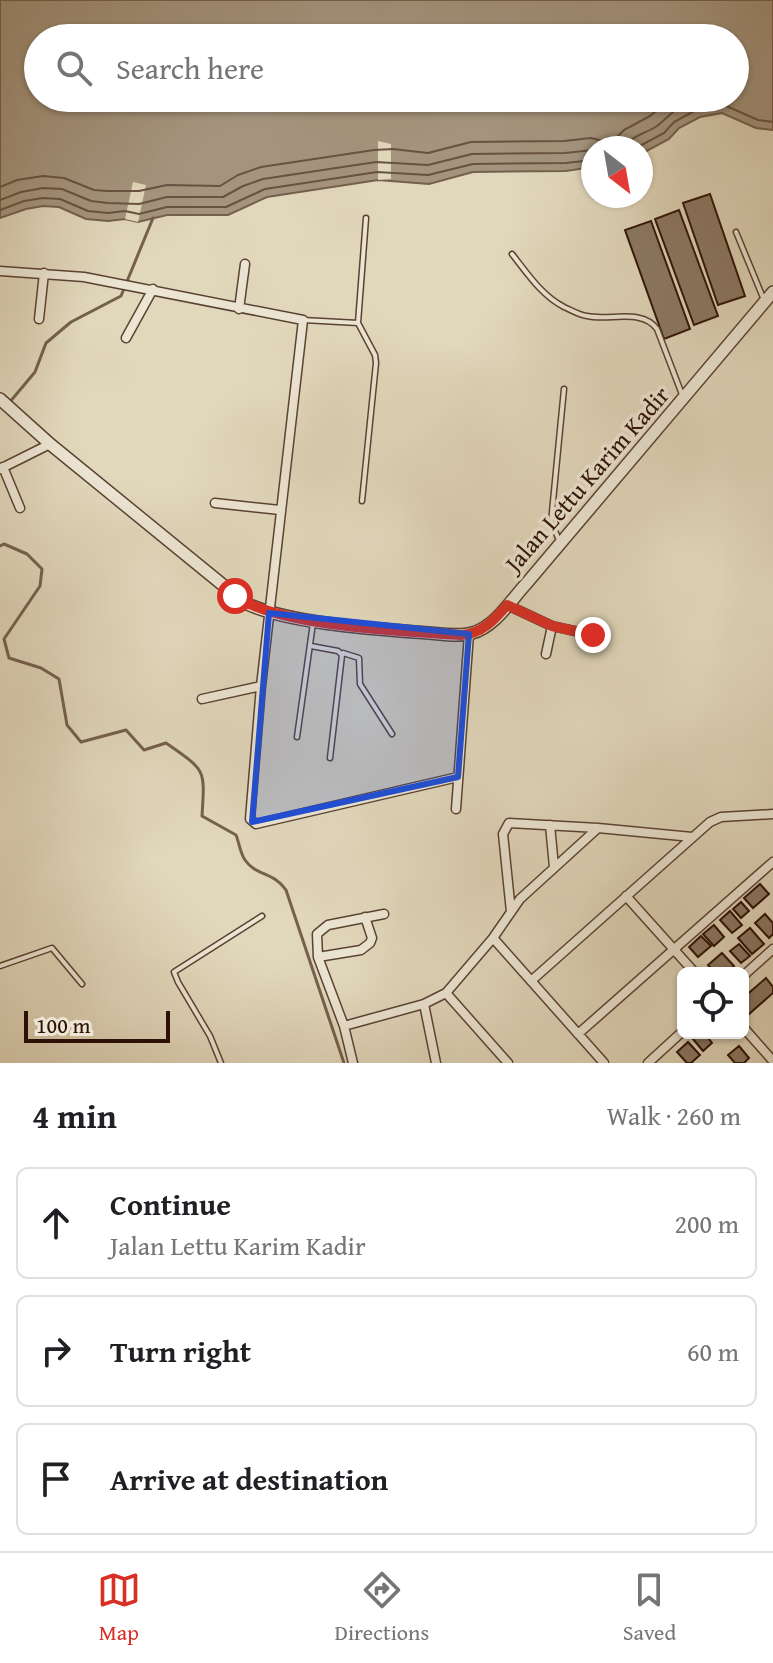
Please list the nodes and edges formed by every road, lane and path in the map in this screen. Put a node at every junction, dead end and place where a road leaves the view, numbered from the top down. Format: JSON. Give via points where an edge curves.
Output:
{"nodes":[{"id":1,"x":366,"y":218,"type":"dead end"},
{"id":2,"x":736,"y":232,"type":"dead end"},
{"id":3,"x":512,"y":254,"type":"dead end"},
{"id":4,"x":245,"y":264,"type":"dead end"},
{"id":5,"x":0,"y":271,"type":"edge"},
{"id":6,"x":44,"y":273,"type":"junction"},
{"id":7,"x":153,"y":289,"type":"junction"},
{"id":8,"x":773,"y":292,"type":"edge"},
{"id":9,"x":764,"y":302,"type":"junction"},
{"id":10,"x":239,"y":309,"type":"junction"},
{"id":11,"x":39,"y":319,"type":"dead end"},
{"id":12,"x":303,"y":320,"type":"junction"},
{"id":13,"x":358,"y":323,"type":"junction"},
{"id":14,"x":126,"y":338,"type":"dead end"},
{"id":15,"x":564,"y":389,"type":"dead end"},
{"id":16,"x":1,"y":399,"type":"edge"},
{"id":17,"x":684,"y":400,"type":"junction"},
{"id":18,"x":50,"y":444,"type":"junction"},
{"id":19,"x":2,"y":468,"type":"edge"},
{"id":20,"x":362,"y":501,"type":"dead end"},
{"id":21,"x":215,"y":503,"type":"dead end"},
{"id":22,"x":20,"y":508,"type":"dead end"},
{"id":23,"x":280,"y":510,"type":"junction"},
{"id":24,"x":561,"y":544,"type":"junction"},
{"id":25,"x":507,"y":605,"type":"junction"},
{"id":26,"x":269,"y":613,"type":"junction"},
{"id":27,"x":313,"y":620,"type":"junction"},
{"id":28,"x":552,"y":626,"type":"junction"},
{"id":29,"x":469,"y":634,"type":"junction"},
{"id":30,"x":593,"y":635,"type":"dead end"},
{"id":31,"x":311,"y":646,"type":"junction"},
{"id":32,"x":340,"y":652,"type":"junction"},
{"id":33,"x":546,"y":654,"type":"dead end"},
{"id":34,"x":261,"y":686,"type":"junction"},
{"id":35,"x":202,"y":699,"type":"dead end"},
{"id":36,"x":392,"y":734,"type":"dead end"},
{"id":37,"x":297,"y":737,"type":"dead end"},
{"id":38,"x":330,"y":758,"type":"dead end"},
{"id":39,"x":458,"y":777,"type":"junction"},
{"id":40,"x":456,"y":809,"type":"dead end"},
{"id":41,"x":773,"y":814,"type":"edge"},
{"id":42,"x":550,"y":825,"type":"junction"},
{"id":43,"x":598,"y":828,"type":"junction"},
{"id":44,"x":692,"y":837,"type":"junction"},
{"id":45,"x":773,"y":862,"type":"edge"},
{"id":46,"x":554,"y":867,"type":"junction"},
{"id":47,"x":626,"y":896,"type":"junction"},
{"id":48,"x":511,"y":912,"type":"junction"},
{"id":49,"x":384,"y":914,"type":"dead end"},
{"id":50,"x":262,"y":916,"type":"dead end"},
{"id":51,"x":365,"y":917,"type":"junction"},
{"id":52,"x":493,"y":938,"type":"junction"},
{"id":53,"x":773,"y":949,"type":"edge"},
{"id":54,"x":674,"y":950,"type":"junction"},
{"id":55,"x":318,"y":957,"type":"junction"},
{"id":56,"x":0,"y":966,"type":"edge"},
{"id":57,"x":690,"y":967,"type":"edge"},
{"id":58,"x":749,"y":971,"type":"edge"},
{"id":59,"x":531,"y":981,"type":"junction"},
{"id":60,"x":82,"y":984,"type":"dead end"},
{"id":61,"x":446,"y":993,"type":"junction"},
{"id":62,"x":424,"y":1004,"type":"junction"},
{"id":63,"x":344,"y":1026,"type":"junction"},
{"id":64,"x":578,"y":1034,"type":"junction"},
{"id":65,"x":749,"y":1034,"type":"edge"},
{"id":66,"x":677,"y":1036,"type":"edge"},
{"id":67,"x":772,"y":1061,"type":"edge"},
{"id":68,"x":221,"y":1063,"type":"edge"},
{"id":69,"x":353,"y":1063,"type":"edge"},
{"id":70,"x":436,"y":1063,"type":"edge"},
{"id":71,"x":508,"y":1063,"type":"edge"},
{"id":72,"x":604,"y":1063,"type":"edge"},
{"id":73,"x":648,"y":1063,"type":"edge"}],
"edges":[{"from":1,"to":13,"type":"lane"},
{"from":2,"to":9,"type":"lane"},
{"from":3,"to":17,"type":"lane","via":[[561,305],[586,316],[651,322]]},
{"from":4,"to":10,"type":"street"},
{"from":5,"to":6,"type":"street"},
{"from":6,"to":7,"type":"street"},
{"from":6,"to":11,"type":"street"},
{"from":7,"to":10,"type":"street"},
{"from":7,"to":14,"type":"street"},
{"from":8,"to":9,"type":"street","name":"Jalan Lettu Karim Kadir"},
{"from":9,"to":17,"type":"street","name":"Jalan Lettu Karim Kadir"},
{"from":10,"to":12,"type":"street"},
{"from":12,"to":13,"type":"lane"},
{"from":12,"to":23,"type":"street"},
{"from":13,"to":20,"type":"lane","via":[[376,363]]},
{"from":15,"to":24,"type":"lane","via":[[551,522]]},
{"from":16,"to":18,"type":"street"},
{"from":17,"to":24,"type":"street","name":"Jalan Lettu Karim Kadir"},
{"from":18,"to":19,"type":"street"},
{"from":18,"to":26,"type":"street","via":[[235,596]]},
{"from":19,"to":22,"type":"street"},
{"from":21,"to":23,"type":"street"},
{"from":23,"to":26,"type":"street"},
{"from":24,"to":25,"type":"street","name":"Jalan Lettu Karim Kadir"},
{"from":25,"to":28,"type":"street"},
{"from":25,"to":29,"type":"street","name":"Jalan Lettu Karim Kadir"},
{"from":26,"to":27,"type":"street"},
{"from":26,"to":34,"type":"street"},
{"from":27,"to":29,"type":"street"},
{"from":27,"to":31,"type":"lane"},
{"from":28,"to":30,"type":"street"},
{"from":28,"to":33,"type":"street"},
{"from":29,"to":39,"type":"street"},
{"from":31,"to":32,"type":"lane"},
{"from":31,"to":37,"type":"lane"},
{"from":32,"to":36,"type":"lane","via":[[359,658],[360,684]]},
{"from":32,"to":38,"type":"lane"},
{"from":34,"to":35,"type":"street"},
{"from":34,"to":39,"type":"street","via":[[250,819],[256,824]]},
{"from":39,"to":40,"type":"street"},
{"from":41,"to":44,"type":"street","via":[[721,817]]},
{"from":42,"to":43,"type":"street"},
{"from":42,"to":46,"type":"street"},
{"from":42,"to":48,"type":"street","via":[[512,822],[504,830]]},
{"from":43,"to":44,"type":"street"},
{"from":43,"to":46,"type":"street"},
{"from":44,"to":47,"type":"street"},
{"from":45,"to":54,"type":"street"},
{"from":46,"to":48,"type":"street"},
{"from":47,"to":54,"type":"street"},
{"from":47,"to":59,"type":"street"},
{"from":48,"to":52,"type":"street"},
{"from":49,"to":51,"type":"street"},
{"from":50,"to":68,"type":"lane","via":[[174,972]]},
{"from":51,"to":55,"type":"street","via":[[319,930]]},
{"from":51,"to":55,"type":"street","via":[[372,938],[366,947]]},
{"from":52,"to":59,"type":"street"},
{"from":52,"to":61,"type":"street"},
{"from":53,"to":58,"type":"street"},
{"from":54,"to":57,"type":"street"},
{"from":54,"to":64,"type":"street"},
{"from":55,"to":63,"type":"street"},
{"from":56,"to":60,"type":"lane","via":[[52,948]]},
{"from":59,"to":64,"type":"street"},
{"from":61,"to":62,"type":"street"},
{"from":61,"to":71,"type":"street"},
{"from":62,"to":63,"type":"street"},
{"from":62,"to":70,"type":"street"},
{"from":63,"to":69,"type":"street"},
{"from":64,"to":72,"type":"street"},
{"from":65,"to":67,"type":"street"},
{"from":66,"to":73,"type":"street"}]}
